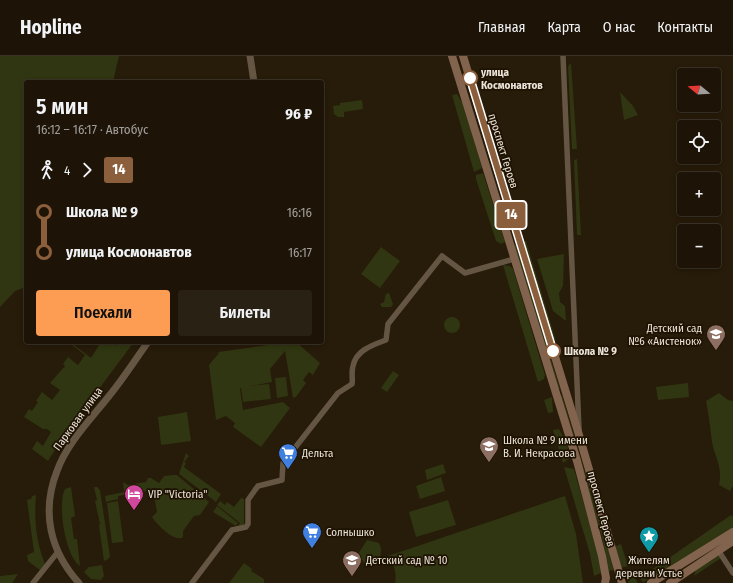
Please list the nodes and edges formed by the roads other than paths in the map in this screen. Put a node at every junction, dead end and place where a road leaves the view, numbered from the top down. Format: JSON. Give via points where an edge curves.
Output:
{"nodes":[{"id":1,"x":250,"y":56,"type":"edge"},
{"id":2,"x":452,"y":56,"type":"edge"},
{"id":3,"x":463,"y":56,"type":"edge"},
{"id":4,"x":563,"y":56,"type":"edge"},
{"id":5,"x":254,"y":80,"type":"edge"},
{"id":6,"x":514,"y":259,"type":"junction"},
{"id":7,"x":146,"y":344,"type":"edge"},
{"id":8,"x":579,"y":435,"type":"junction"},
{"id":9,"x":733,"y":532,"type":"edge"},
{"id":10,"x":733,"y":541,"type":"edge"},
{"id":11,"x":718,"y":550,"type":"junction"},
{"id":12,"x":57,"y":553,"type":"junction"},
{"id":13,"x":733,"y":572,"type":"edge"},
{"id":14,"x":607,"y":581,"type":"edge"},
{"id":15,"x":33,"y":583,"type":"edge"},
{"id":16,"x":79,"y":583,"type":"edge"},
{"id":17,"x":192,"y":583,"type":"edge"},
{"id":18,"x":622,"y":583,"type":"edge"},
{"id":19,"x":652,"y":583,"type":"edge"},
{"id":20,"x":670,"y":583,"type":"edge"}],
"edges":[{"from":1,"to":5,"type":"street"},
{"from":2,"to":6,"type":"main road","name":"проспект Героев"},
{"from":3,"to":8,"type":"main road","name":"проспект Героев"},
{"from":4,"to":8,"type":"street","name":"проспект Героев","via":[[579,387]]},
{"from":6,"to":14,"type":"main road","name":"проспект Героев","via":[[577,461]]},
{"from":6,"to":17,"type":"street","via":[[466,273],[442,256],[388,324],[386,340],[367,347],[359,355],[353,365],[352,384],[338,393],[283,463],[282,480],[258,486],[248,500],[246,527],[232,530]]},
{"from":7,"to":12,"type":"street","name":"Парковая улица","via":[[79,434],[57,470],[49,513],[51,535]]},
{"from":8,"to":18,"type":"main road","name":"проспект Героев"},
{"from":9,"to":19,"type":"main road"},
{"from":10,"to":11,"type":"main road"},
{"from":11,"to":13,"type":"street"},
{"from":11,"to":20,"type":"main road"},
{"from":12,"to":15,"type":"street"},
{"from":12,"to":16,"type":"street","name":"Парковая улица"}]}
